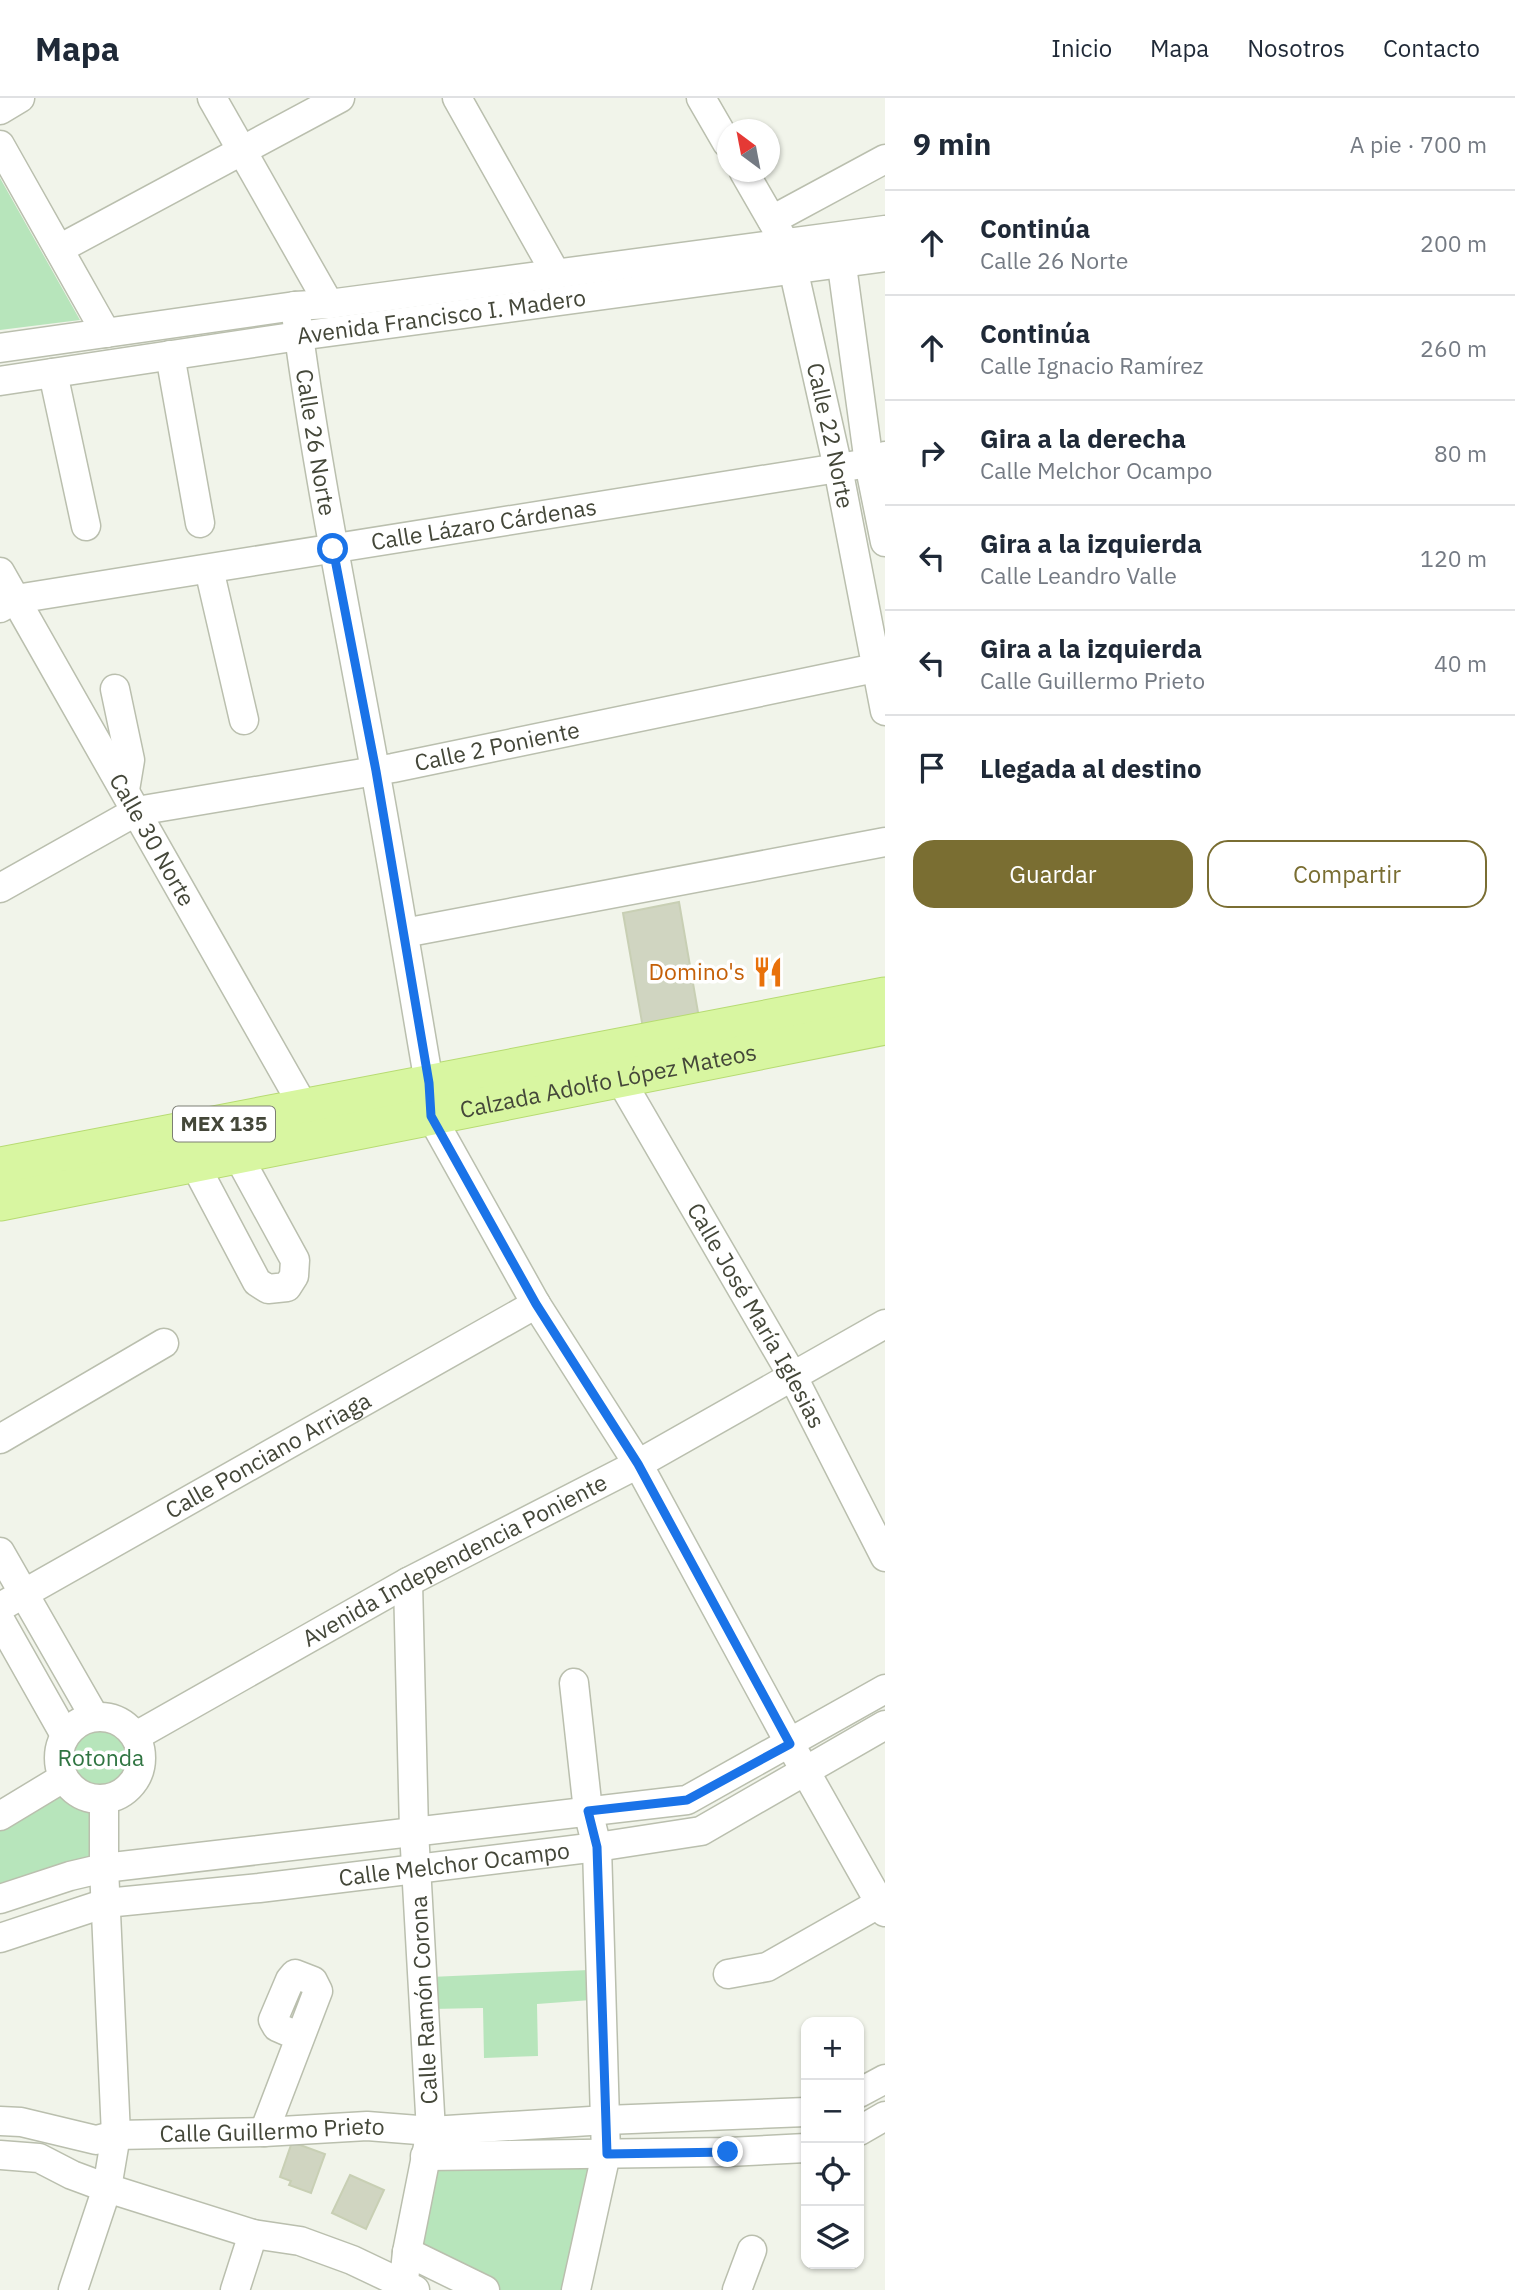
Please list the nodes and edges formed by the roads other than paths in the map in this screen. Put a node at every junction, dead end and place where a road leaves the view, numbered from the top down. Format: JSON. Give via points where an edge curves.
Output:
{"nodes":[{"id":1,"x":20,"y":98,"type":"edge"},
{"id":2,"x":212,"y":98,"type":"edge"},
{"id":3,"x":340,"y":98,"type":"edge"},
{"id":4,"x":457,"y":98,"type":"edge"},
{"id":5,"x":701,"y":98,"type":"edge"},
{"id":6,"x":0,"y":110,"type":"edge"},
{"id":7,"x":717,"y":126,"type":"edge"},
{"id":8,"x":0,"y":145,"type":"edge"},
{"id":9,"x":241,"y":151,"type":"junction"},
{"id":10,"x":885,"y":159,"type":"edge"},
{"id":11,"x":749,"y":182,"type":"edge"},
{"id":12,"x":885,"y":230,"type":"edge"},
{"id":13,"x":783,"y":244,"type":"junction"},
{"id":14,"x":59,"y":249,"type":"junction"},
{"id":15,"x":839,"y":250,"type":"junction"},
{"id":16,"x":885,"y":257,"type":"edge"},
{"id":17,"x":556,"y":274,"type":"junction"},
{"id":18,"x":310,"y":305,"type":"junction"},
{"id":19,"x":106,"y":333,"type":"junction"},
{"id":20,"x":304,"y":335,"type":"junction"},
{"id":21,"x":0,"y":348,"type":"edge"},
{"id":22,"x":170,"y":355,"type":"junction"},
{"id":23,"x":53,"y":373,"type":"junction"},
{"id":24,"x":0,"y":381,"type":"edge"},
{"id":25,"x":877,"y":459,"type":"edge"},
{"id":26,"x":838,"y":468,"type":"junction"},
{"id":27,"x":200,"y":523,"type":"dead end"},
{"id":28,"x":86,"y":526,"type":"dead end"},
{"id":29,"x":885,"y":542,"type":"edge"},
{"id":30,"x":341,"y":548,"type":"junction"},
{"id":31,"x":209,"y":569,"type":"junction"},
{"id":32,"x":0,"y":572,"type":"edge"},
{"id":33,"x":8,"y":604,"type":"edge"},
{"id":34,"x":881,"y":668,"type":"edge"},
{"id":35,"x":115,"y":689,"type":"dead end"},
{"id":36,"x":885,"y":711,"type":"edge"},
{"id":37,"x":244,"y":720,"type":"dead end"},
{"id":38,"x":384,"y":770,"type":"junction"},
{"id":39,"x":131,"y":801,"type":"junction"},
{"id":40,"x":885,"y":842,"type":"edge"},
{"id":41,"x":2,"y":884,"type":"edge"},
{"id":42,"x":413,"y":931,"type":"junction"},
{"id":43,"x":885,"y":996,"type":"edge"},
{"id":44,"x":885,"y":1026,"type":"edge"},
{"id":45,"x":620,"y":1079,"type":"junction"},
{"id":46,"x":441,"y":1107,"type":"junction"},
{"id":47,"x":304,"y":1109,"type":"junction"},
{"id":48,"x":237,"y":1154,"type":"junction"},
{"id":49,"x":194,"y":1163,"type":"junction"},
{"id":50,"x":0,"y":1166,"type":"edge"},
{"id":51,"x":0,"y":1202,"type":"edge"},
{"id":52,"x":536,"y":1304,"type":"junction"},
{"id":53,"x":885,"y":1324,"type":"edge"},
{"id":54,"x":164,"y":1343,"type":"dead end"},
{"id":55,"x":792,"y":1375,"type":"junction"},
{"id":56,"x":0,"y":1439,"type":"edge"},
{"id":57,"x":638,"y":1464,"type":"junction"},
{"id":58,"x":0,"y":1552,"type":"edge"},
{"id":59,"x":885,"y":1557,"type":"edge"},
{"id":60,"x":408,"y":1582,"type":"junction"},
{"id":61,"x":12,"y":1600,"type":"edge"},
{"id":62,"x":0,"y":1620,"type":"edge"},
{"id":63,"x":574,"y":1683,"type":"dead end"},
{"id":64,"x":885,"y":1689,"type":"edge"},
{"id":65,"x":94,"y":1716,"type":"junction"},
{"id":66,"x":885,"y":1725,"type":"edge"},
{"id":67,"x":65,"y":1735,"type":"junction"},
{"id":68,"x":136,"y":1736,"type":"junction"},
{"id":69,"x":790,"y":1744,"type":"junction"},
{"id":70,"x":805,"y":1771,"type":"junction"},
{"id":71,"x":63,"y":1778,"type":"junction"},
{"id":72,"x":104,"y":1800,"type":"junction"},
{"id":73,"x":588,"y":1811,"type":"junction"},
{"id":74,"x":0,"y":1816,"type":"edge"},
{"id":75,"x":414,"y":1831,"type":"junction"},
{"id":76,"x":597,"y":1847,"type":"junction"},
{"id":77,"x":104,"y":1868,"type":"junction"},
{"id":78,"x":416,"y":1868,"type":"junction"},
{"id":79,"x":0,"y":1899,"type":"edge"},
{"id":80,"x":106,"y":1903,"type":"junction"},
{"id":81,"x":882,"y":1908,"type":"edge"},
{"id":82,"x":0,"y":1938,"type":"edge"},
{"id":83,"x":728,"y":1974,"type":"dead end"},
{"id":84,"x":300,"y":2037,"type":"dead end"},
{"id":85,"x":885,"y":2079,"type":"edge"},
{"id":86,"x":864,"y":2090,"type":"edge"},
{"id":87,"x":801,"y":2112,"type":"edge"},
{"id":88,"x":885,"y":2116,"type":"edge"},
{"id":89,"x":606,"y":2120,"type":"junction"},
{"id":90,"x":0,"y":2121,"type":"edge"},
{"id":91,"x":864,"y":2128,"type":"edge"},
{"id":92,"x":264,"y":2132,"type":"junction"},
{"id":93,"x":116,"y":2135,"type":"junction"},
{"id":94,"x":428,"y":2144,"type":"junction"},
{"id":95,"x":801,"y":2148,"type":"edge"},
{"id":96,"x":607,"y":2154,"type":"junction"},
{"id":97,"x":0,"y":2155,"type":"edge"},
{"id":98,"x":107,"y":2188,"type":"junction"},
{"id":99,"x":253,"y":2234,"type":"junction"},
{"id":100,"x":752,"y":2250,"type":"dead end"},
{"id":101,"x":407,"y":2252,"type":"junction"},
{"id":102,"x":408,"y":2288,"type":"edge"},
{"id":103,"x":73,"y":2290,"type":"edge"},
{"id":104,"x":235,"y":2290,"type":"edge"},
{"id":105,"x":485,"y":2290,"type":"edge"},
{"id":106,"x":576,"y":2290,"type":"edge"},
{"id":107,"x":737,"y":2290,"type":"edge"}],
"edges":[{"from":1,"to":6,"type":"street"},
{"from":2,"to":9,"type":"street","name":"Calle 26 Norte"},
{"from":3,"to":9,"type":"street"},
{"from":4,"to":17,"type":"street"},
{"from":5,"to":7,"type":"street"},
{"from":8,"to":14,"type":"street"},
{"from":9,"to":14,"type":"street"},
{"from":9,"to":18,"type":"street","name":"Calle 26 Norte"},
{"from":10,"to":13,"type":"street"},
{"from":11,"to":13,"type":"street","name":"Calle 22 Norte"},
{"from":12,"to":15,"type":"street","name":"Avenida Francisco I. Madero"},
{"from":13,"to":15,"type":"street","name":"Avenida Francisco I. Madero"},
{"from":13,"to":17,"type":"street","name":"Avenida Francisco I. Madero"},
{"from":13,"to":20,"type":"street","name":"Avenida Francisco I. Madero"},
{"from":13,"to":26,"type":"street","name":"Calle 22 Norte"},
{"from":14,"to":19,"type":"street"},
{"from":15,"to":16,"type":"street","name":"Avenida Francisco I. Madero"},
{"from":15,"to":25,"type":"street","name":"Calle 22 Norte"},
{"from":17,"to":18,"type":"street","name":"Avenida Francisco I. Madero"},
{"from":18,"to":19,"type":"street","name":"Avenida Francisco I. Madero"},
{"from":18,"to":20,"type":"street","name":"Calle 26 Norte"},
{"from":19,"to":21,"type":"street","name":"Avenida Francisco I. Madero"},
{"from":20,"to":22,"type":"street","name":"Avenida Francisco I. Madero"},
{"from":20,"to":30,"type":"street","name":"Calle 26 Norte"},
{"from":22,"to":23,"type":"street","name":"Avenida Francisco I. Madero"},
{"from":22,"to":27,"type":"street"},
{"from":23,"to":24,"type":"street","name":"Avenida Francisco I. Madero"},
{"from":23,"to":28,"type":"street"},
{"from":25,"to":26,"type":"street","name":"Calle Lázaro Cárdenas"},
{"from":25,"to":29,"type":"street","name":"Calle 22 Norte"},
{"from":26,"to":30,"type":"street","name":"Calle Lázaro Cárdenas"},
{"from":26,"to":34,"type":"street","name":"Calle 22 Norte"},
{"from":30,"to":31,"type":"street","name":"Calle Lázaro Cárdenas"},
{"from":30,"to":38,"type":"street","name":"Calle 26 Norte"},
{"from":31,"to":33,"type":"street","name":"Calle Lázaro Cárdenas"},
{"from":31,"to":37,"type":"street"},
{"from":32,"to":33,"type":"street","name":"Calle 30 Norte"},
{"from":33,"to":39,"type":"street","name":"Calle 30 Norte"},
{"from":34,"to":36,"type":"street","name":"Calle 22 Norte"},
{"from":34,"to":38,"type":"street","name":"Calle 2 Poniente"},
{"from":35,"to":39,"type":"street","via":[[130,760]]},
{"from":38,"to":39,"type":"street","name":"Calle 2 Poniente"},
{"from":38,"to":42,"type":"street","name":"Calle 26 Norte"},
{"from":39,"to":41,"type":"street","name":"Calle 2 Poniente"},
{"from":39,"to":47,"type":"street","name":"Calle 30 Norte"},
{"from":40,"to":42,"type":"street"},
{"from":42,"to":46,"type":"street","name":"Calle 26 Norte"},
{"from":43,"to":46,"type":"main road","name":"Calzada Adolfo López Mateos","number":"MEX 135"},
{"from":44,"to":45,"type":"main road","name":"Calzada Adolfo López Mateos","number":"MEX 135"},
{"from":45,"to":46,"type":"main road","name":"Calzada Adolfo López Mateos","number":"MEX 135"},
{"from":45,"to":55,"type":"street","name":"Calle José María Iglesias"},
{"from":46,"to":47,"type":"main road","name":"Calzada Adolfo López Mateos","number":"MEX 135"},
{"from":46,"to":48,"type":"main road","name":"Calzada Adolfo López Mateos","number":"MEX 135"},
{"from":46,"to":52,"type":"street","name":"Calle 26 Norte"},
{"from":47,"to":50,"type":"main road","name":"Calzada Adolfo López Mateos","number":"MEX 135"},
{"from":48,"to":49,"type":"main road","name":"Calzada Adolfo López Mateos","number":"MEX 135"},
{"from":48,"to":49,"type":"street","via":[[295,1260],[294,1276],[287,1287],[268,1289],[257,1282]]},
{"from":49,"to":51,"type":"main road","name":"Calzada Adolfo López Mateos","number":"MEX 135"},
{"from":52,"to":57,"type":"street","name":"Calle 26 Norte"},
{"from":52,"to":61,"type":"street","name":"Calle Ponciano Arriaga"},
{"from":53,"to":55,"type":"street","name":"Avenida Independencia Poniente"},
{"from":54,"to":56,"type":"street"},
{"from":55,"to":57,"type":"street","name":"Avenida Independencia Poniente"},
{"from":55,"to":59,"type":"street","name":"Calle José María Iglesias"},
{"from":57,"to":60,"type":"street","name":"Avenida Independencia Poniente"},
{"from":57,"to":69,"type":"street","name":"Calle 26 Norte"},
{"from":58,"to":61,"type":"street"},
{"from":60,"to":68,"type":"street","name":"Avenida Independencia Poniente"},
{"from":60,"to":75,"type":"street","name":"Calle Ramón Corona"},
{"from":61,"to":65,"type":"street"},
{"from":62,"to":67,"type":"street"},
{"from":63,"to":73,"type":"street"},
{"from":64,"to":69,"type":"street","name":"Calle Melchor Ocampo"},
{"from":65,"to":67,"type":"street","via":[[78,1722]]},
{"from":65,"to":68,"type":"street","via":[[118,1720]]},
{"from":66,"to":70,"type":"street","name":"Calle Melchor Ocampo"},
{"from":67,"to":71,"type":"street","via":[[58,1757]]},
{"from":68,"to":72,"type":"street","via":[[143,1756],[138,1776],[124,1793]]},
{"from":69,"to":70,"type":"street","name":"Calle 26 Norte"},
{"from":69,"to":73,"type":"street","name":"Calle Melchor Ocampo","via":[[687,1800]]},
{"from":70,"to":76,"type":"street","name":"Calle Melchor Ocampo","via":[[701,1831]]},
{"from":70,"to":81,"type":"street","name":"Calle 26 Norte"},
{"from":71,"to":72,"type":"street","via":[[81,1795]]},
{"from":71,"to":74,"type":"street"},
{"from":72,"to":77,"type":"street"},
{"from":73,"to":75,"type":"street","name":"Calle Melchor Ocampo"},
{"from":73,"to":76,"type":"street"},
{"from":75,"to":77,"type":"street","name":"Calle Melchor Ocampo"},
{"from":75,"to":78,"type":"street","name":"Calle Ramón Corona"},
{"from":76,"to":78,"type":"street","name":"Calle Melchor Ocampo"},
{"from":76,"to":89,"type":"street"},
{"from":77,"to":79,"type":"street","name":"Calle Melchor Ocampo"},
{"from":77,"to":80,"type":"street"},
{"from":78,"to":80,"type":"street","name":"Calle Melchor Ocampo"},
{"from":78,"to":94,"type":"street","name":"Calle Ramón Corona"},
{"from":80,"to":82,"type":"street","name":"Calle Melchor Ocampo"},
{"from":80,"to":93,"type":"street"},
{"from":81,"to":83,"type":"street","via":[[768,1967]]},
{"from":84,"to":92,"type":"street"},
{"from":85,"to":86,"type":"street"},
{"from":87,"to":89,"type":"street","name":"Calle Guillermo Prieto"},
{"from":88,"to":91,"type":"street"},
{"from":89,"to":94,"type":"street","name":"Calle Guillermo Prieto"},
{"from":89,"to":96,"type":"street"},
{"from":90,"to":93,"type":"street","name":"Calle Guillermo Prieto","via":[[96,2140]]},
{"from":92,"to":93,"type":"street","name":"Calle Guillermo Prieto"},
{"from":92,"to":94,"type":"street","name":"Calle Guillermo Prieto","via":[[367,2126]]},
{"from":93,"to":98,"type":"street"},
{"from":94,"to":96,"type":"street","name":"Calle Guillermo Prieto"},
{"from":94,"to":101,"type":"street","name":"Calle Ramón Corona"},
{"from":95,"to":96,"type":"street","name":"Calle Guillermo Prieto"},
{"from":96,"to":106,"type":"street"},
{"from":97,"to":98,"type":"street","via":[[39,2158]]},
{"from":98,"to":99,"type":"street"},
{"from":98,"to":103,"type":"street"},
{"from":99,"to":102,"type":"street","via":[[321,2248]]},
{"from":99,"to":104,"type":"street"},
{"from":100,"to":107,"type":"street"},
{"from":101,"to":102,"type":"street","name":"Calle Ramón Corona"},
{"from":101,"to":105,"type":"street"}]}
